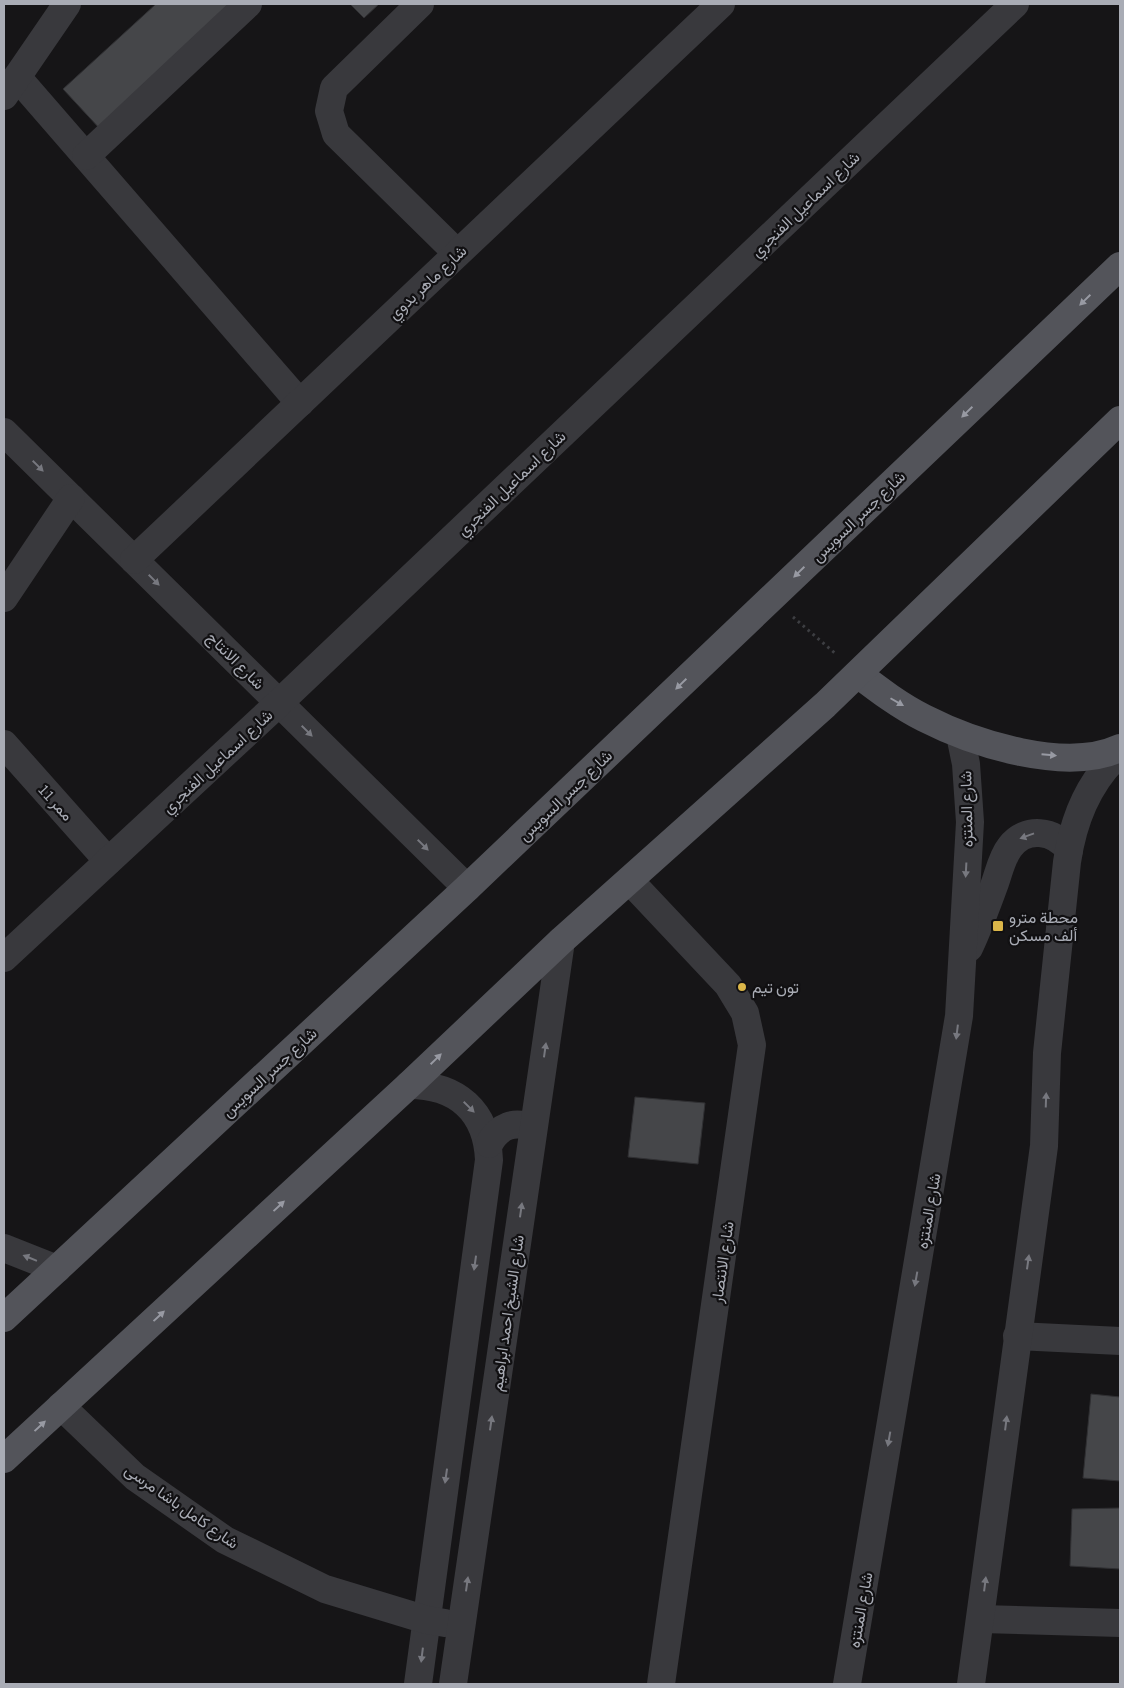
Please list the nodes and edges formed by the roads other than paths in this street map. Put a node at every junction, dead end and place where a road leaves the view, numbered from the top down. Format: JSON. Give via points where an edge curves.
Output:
{"nodes":[{"id":1,"x":67,"y":4,"type":"edge"},
{"id":2,"x":248,"y":4,"type":"edge"},
{"id":3,"x":420,"y":4,"type":"edge"},
{"id":4,"x":721,"y":4,"type":"edge"},
{"id":5,"x":1015,"y":4,"type":"edge"},
{"id":6,"x":48,"y":16,"type":"edge"},
{"id":7,"x":10,"y":87,"type":"edge"},
{"id":8,"x":86,"y":156,"type":"junction"},
{"id":9,"x":457,"y":254,"type":"junction"},
{"id":10,"x":1120,"y":266,"type":"edge"},
{"id":11,"x":300,"y":403,"type":"junction"},
{"id":12,"x":1120,"y":420,"type":"edge"},
{"id":13,"x":4,"y":432,"type":"edge"},
{"id":14,"x":71,"y":498,"type":"junction"},
{"id":15,"x":134,"y":560,"type":"junction"},
{"id":16,"x":4,"y":598,"type":"edge"},
{"id":17,"x":858,"y":674,"type":"junction"},
{"id":18,"x":279,"y":703,"type":"junction"},
{"id":19,"x":960,"y":735,"type":"junction"},
{"id":20,"x":4,"y":744,"type":"edge"},
{"id":21,"x":1120,"y":748,"type":"edge"},
{"id":22,"x":1120,"y":753,"type":"edge"},
{"id":23,"x":1069,"y":850,"type":"junction"},
{"id":24,"x":108,"y":861,"type":"junction"},
{"id":25,"x":630,"y":881,"type":"junction"},
{"id":26,"x":467,"y":888,"type":"junction"},
{"id":27,"x":560,"y":941,"type":"junction"},
{"id":28,"x":4,"y":958,"type":"edge"},
{"id":29,"x":962,"y":966,"type":"junction"},
{"id":30,"x":409,"y":1085,"type":"junction"},
{"id":31,"x":533,"y":1128,"type":"junction"},
{"id":32,"x":488,"y":1144,"type":"junction"},
{"id":33,"x":4,"y":1248,"type":"edge"},
{"id":34,"x":57,"y":1269,"type":"junction"},
{"id":35,"x":4,"y":1318,"type":"edge"},
{"id":36,"x":1017,"y":1336,"type":"junction"},
{"id":37,"x":1120,"y":1341,"type":"edge"},
{"id":38,"x":61,"y":1406,"type":"junction"},
{"id":39,"x":4,"y":1459,"type":"edge"},
{"id":40,"x":980,"y":1619,"type":"junction"},
{"id":41,"x":427,"y":1620,"type":"junction"},
{"id":42,"x":1120,"y":1623,"type":"edge"},
{"id":43,"x":461,"y":1626,"type":"junction"},
{"id":44,"x":418,"y":1684,"type":"edge"},
{"id":45,"x":453,"y":1684,"type":"edge"},
{"id":46,"x":661,"y":1684,"type":"edge"},
{"id":47,"x":847,"y":1684,"type":"edge"},
{"id":48,"x":971,"y":1684,"type":"edge"}],
"edges":[{"from":1,"to":6,"type":"street"},
{"from":2,"to":8,"type":"street"},
{"from":3,"to":9,"type":"street","via":[[334,88],[329,111],[336,134]]},
{"from":4,"to":9,"type":"street","name":"شارع ماهر بدوي"},
{"from":5,"to":18,"type":"street","name":"شارع اسماعيل الفنجري"},
{"from":6,"to":7,"type":"street"},
{"from":7,"to":8,"type":"street"},
{"from":8,"to":11,"type":"street"},
{"from":9,"to":11,"type":"street","name":"شارع ماهر بدوي"},
{"from":10,"to":26,"type":"main road","name":"شارع جسر السويس","one_way":true},
{"from":11,"to":15,"type":"street","name":"شارع ماهر بدوي"},
{"from":12,"to":17,"type":"main road"},
{"from":13,"to":14,"type":"street","name":"شارع الانتاج","one_way":true},
{"from":14,"to":15,"type":"street","name":"شارع الانتاج"},
{"from":14,"to":16,"type":"street"},
{"from":15,"to":18,"type":"street","name":"شارع الانتاج","one_way":true},
{"from":17,"to":19,"type":"main road","one_way":true,"via":[[889,698]]},
{"from":17,"to":25,"type":"main road"},
{"from":18,"to":24,"type":"street","name":"شارع اسماعيل الفنجري"},
{"from":18,"to":26,"type":"street","name":"شارع الانتاج","one_way":true},
{"from":19,"to":21,"type":"main road","one_way":true,"via":[[998,746],[1074,758],[1111,753]]},
{"from":19,"to":29,"type":"street","name":"شارع المنتزه","one_way":true,"via":[[966,764],[970,822]]},
{"from":20,"to":24,"type":"street","name":"ممر 11"},
{"from":22,"to":23,"type":"street","via":[[1089,793],[1079,813]]},
{"from":23,"to":29,"type":"street","one_way":true,"via":[[1062,841],[1044,833],[1028,834],[1015,841],[1004,858]]},
{"from":36,"to":23,"type":"street","one_way":true,"via":[[1044,1146],[1048,1053]]},
{"from":24,"to":28,"type":"street","name":"شارع اسماعيل الفنجري"},
{"from":25,"to":27,"type":"main road"},
{"from":25,"to":46,"type":"street","name":"شارع الانتصار","via":[[728,985],[745,1013],[752,1045]]},
{"from":26,"to":34,"type":"main road","name":"شارع جسر السويس"},
{"from":30,"to":27,"type":"main road","one_way":true},
{"from":31,"to":27,"type":"street","name":"شارع الشيخ احمد ابراهيم","one_way":true},
{"from":29,"to":47,"type":"street","name":"شارع المنتزه","one_way":true,"via":[[955,1051]]},
{"from":30,"to":32,"type":"street","one_way":true,"via":[[439,1088],[452,1093],[480,1121]]},
{"from":38,"to":30,"type":"main road","one_way":true},
{"from":31,"to":32,"type":"street","via":[[512,1124],[498,1131]]},
{"from":43,"to":31,"type":"street","name":"شارع الشيخ احمد ابراهيم","one_way":true},
{"from":32,"to":41,"type":"street","one_way":true,"via":[[489,1160]]},
{"from":34,"to":33,"type":"street","one_way":true},
{"from":34,"to":35,"type":"main road","name":"شارع جسر السويس"},
{"from":36,"to":37,"type":"street"},
{"from":40,"to":36,"type":"street","one_way":true},
{"from":39,"to":38,"type":"main road","one_way":true},
{"from":38,"to":41,"type":"street","name":"شارع كامل باشا مرسى","via":[[135,1477],[225,1540],[325,1589]]},
{"from":40,"to":42,"type":"street"},
{"from":40,"to":48,"type":"street"},
{"from":41,"to":43,"type":"street","name":"شارع كامل باشا مرسى"},
{"from":41,"to":44,"type":"street","one_way":true},
{"from":43,"to":45,"type":"street","name":"شارع الشيخ احمد ابراهيم"}]}
